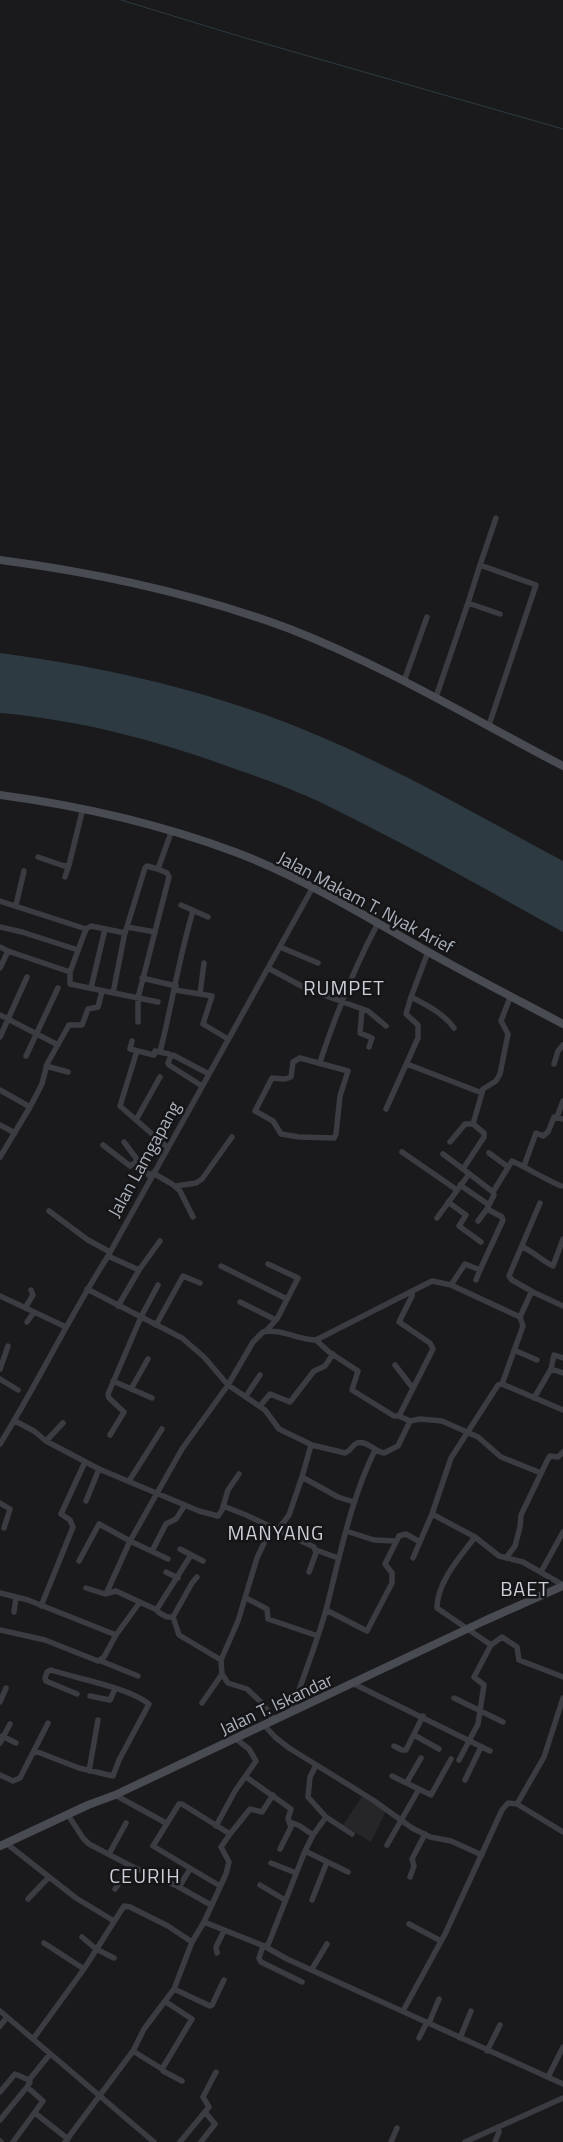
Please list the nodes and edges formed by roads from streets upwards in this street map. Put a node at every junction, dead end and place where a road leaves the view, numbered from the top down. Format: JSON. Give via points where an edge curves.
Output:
{"nodes":[{"id":1,"x":496,"y":518,"type":"dead end"},
{"id":2,"x":0,"y":560,"type":"edge"},
{"id":3,"x":480,"y":566,"type":"junction"},
{"id":4,"x":468,"y":603,"type":"junction"},
{"id":5,"x":500,"y":614,"type":"dead end"},
{"id":6,"x":427,"y":617,"type":"dead end"},
{"id":7,"x":404,"y":680,"type":"junction"},
{"id":8,"x":436,"y":696,"type":"junction"},
{"id":9,"x":490,"y":723,"type":"junction"},
{"id":10,"x":563,"y":766,"type":"edge"},
{"id":11,"x":0,"y":795,"type":"edge"},
{"id":12,"x":83,"y":808,"type":"junction"},
{"id":13,"x":172,"y":830,"type":"junction"},
{"id":14,"x":38,"y":857,"type":"dead end"},
{"id":15,"x":69,"y":865,"type":"junction"},
{"id":16,"x":158,"y":869,"type":"junction"},
{"id":17,"x":24,"y":871,"type":"dead end"},
{"id":18,"x":65,"y":877,"type":"dead end"},
{"id":19,"x":313,"y":887,"type":"junction"},
{"id":20,"x":0,"y":901,"type":"edge"},
{"id":21,"x":16,"y":905,"type":"junction"},
{"id":22,"x":181,"y":905,"type":"dead end"},
{"id":23,"x":193,"y":911,"type":"junction"},
{"id":24,"x":208,"y":917,"type":"dead end"},
{"id":25,"x":378,"y":923,"type":"junction"},
{"id":26,"x":0,"y":927,"type":"edge"},
{"id":27,"x":86,"y":929,"type":"junction"},
{"id":28,"x":105,"y":929,"type":"junction"},
{"id":29,"x":126,"y":930,"type":"junction"},
{"id":30,"x":155,"y":932,"type":"junction"},
{"id":31,"x":0,"y":947,"type":"edge"},
{"id":32,"x":280,"y":947,"type":"junction"},
{"id":33,"x":78,"y":950,"type":"junction"},
{"id":34,"x":8,"y":951,"type":"junction"},
{"id":35,"x":428,"y":952,"type":"junction"},
{"id":36,"x":204,"y":963,"type":"dead end"},
{"id":37,"x":318,"y":963,"type":"dead end"},
{"id":38,"x":0,"y":968,"type":"edge"},
{"id":39,"x":268,"y":968,"type":"junction"},
{"id":40,"x":70,"y":972,"type":"junction"},
{"id":41,"x":27,"y":977,"type":"dead end"},
{"id":42,"x":142,"y":978,"type":"junction"},
{"id":43,"x":58,"y":988,"type":"dead end"},
{"id":44,"x":90,"y":988,"type":"junction"},
{"id":45,"x":175,"y":988,"type":"junction"},
{"id":46,"x":102,"y":991,"type":"junction"},
{"id":47,"x":113,"y":993,"type":"junction"},
{"id":48,"x":200,"y":994,"type":"junction"},
{"id":49,"x":511,"y":995,"type":"junction"},
{"id":50,"x":411,"y":997,"type":"junction"},
{"id":51,"x":138,"y":998,"type":"junction"},
{"id":52,"x":341,"y":1001,"type":"junction"},
{"id":53,"x":158,"y":1002,"type":"dead end"},
{"id":54,"x":362,"y":1010,"type":"junction"},
{"id":55,"x":0,"y":1015,"type":"edge"},
{"id":56,"x":8,"y":1020,"type":"junction"},
{"id":57,"x":138,"y":1022,"type":"dead end"},
{"id":58,"x":563,"y":1024,"type":"edge"},
{"id":59,"x":386,"y":1026,"type":"dead end"},
{"id":60,"x":454,"y":1028,"type":"dead end"},
{"id":61,"x":37,"y":1034,"type":"junction"},
{"id":62,"x":0,"y":1037,"type":"edge"},
{"id":63,"x":228,"y":1040,"type":"junction"},
{"id":64,"x":132,"y":1041,"type":"dead end"},
{"id":65,"x":58,"y":1045,"type":"junction"},
{"id":66,"x":563,"y":1045,"type":"edge"},
{"id":67,"x":369,"y":1047,"type":"dead end"},
{"id":68,"x":160,"y":1052,"type":"junction"},
{"id":69,"x":136,"y":1054,"type":"dead end"},
{"id":70,"x":168,"y":1054,"type":"dead end"},
{"id":71,"x":26,"y":1056,"type":"dead end"},
{"id":72,"x":320,"y":1062,"type":"junction"},
{"id":73,"x":407,"y":1064,"type":"junction"},
{"id":74,"x":554,"y":1064,"type":"dead end"},
{"id":75,"x":46,"y":1066,"type":"junction"},
{"id":76,"x":68,"y":1072,"type":"dead end"},
{"id":77,"x":209,"y":1074,"type":"junction"},
{"id":78,"x":160,"y":1077,"type":"dead end"},
{"id":79,"x":202,"y":1086,"type":"junction"},
{"id":80,"x":0,"y":1090,"type":"edge"},
{"id":81,"x":482,"y":1093,"type":"junction"},
{"id":82,"x":563,"y":1101,"type":"edge"},
{"id":83,"x":30,"y":1107,"type":"junction"},
{"id":84,"x":386,"y":1109,"type":"dead end"},
{"id":85,"x":560,"y":1118,"type":"edge"},
{"id":86,"x":136,"y":1120,"type":"junction"},
{"id":87,"x":473,"y":1124,"type":"junction"},
{"id":88,"x":0,"y":1125,"type":"edge"},
{"id":89,"x":16,"y":1133,"type":"junction"},
{"id":90,"x":232,"y":1138,"type":"dead end"},
{"id":91,"x":124,"y":1142,"type":"dead end"},
{"id":92,"x":450,"y":1142,"type":"dead end"},
{"id":93,"x":102,"y":1145,"type":"dead end"},
{"id":94,"x":167,"y":1147,"type":"junction"},
{"id":95,"x":402,"y":1152,"type":"dead end"},
{"id":96,"x":489,"y":1152,"type":"dead end"},
{"id":97,"x":443,"y":1154,"type":"dead end"},
{"id":98,"x":0,"y":1157,"type":"edge"},
{"id":99,"x":138,"y":1160,"type":"junction"},
{"id":100,"x":524,"y":1166,"type":"junction"},
{"id":101,"x":508,"y":1167,"type":"junction"},
{"id":102,"x":463,"y":1169,"type":"junction"},
{"id":103,"x":469,"y":1174,"type":"junction"},
{"id":104,"x":152,"y":1176,"type":"junction"},
{"id":105,"x":176,"y":1186,"type":"junction"},
{"id":106,"x":561,"y":1186,"type":"dead end"},
{"id":107,"x":459,"y":1188,"type":"junction"},
{"id":108,"x":493,"y":1192,"type":"junction"},
{"id":109,"x":448,"y":1202,"type":"junction"},
{"id":110,"x":540,"y":1203,"type":"dead end"},
{"id":111,"x":488,"y":1207,"type":"junction"},
{"id":112,"x":49,"y":1211,"type":"dead end"},
{"id":113,"x":193,"y":1218,"type":"dead end"},
{"id":114,"x":437,"y":1218,"type":"dead end"},
{"id":115,"x":478,"y":1221,"type":"dead end"},
{"id":116,"x":563,"y":1239,"type":"edge"},
{"id":117,"x":160,"y":1240,"type":"dead end"},
{"id":118,"x":481,"y":1242,"type":"dead end"},
{"id":119,"x":523,"y":1246,"type":"junction"},
{"id":120,"x":109,"y":1254,"type":"junction"},
{"id":121,"x":268,"y":1264,"type":"dead end"},
{"id":122,"x":221,"y":1266,"type":"dead end"},
{"id":123,"x":139,"y":1270,"type":"junction"},
{"id":124,"x":480,"y":1270,"type":"junction"},
{"id":125,"x":476,"y":1280,"type":"dead end"},
{"id":126,"x":200,"y":1283,"type":"dead end"},
{"id":127,"x":158,"y":1285,"type":"dead end"},
{"id":128,"x":450,"y":1285,"type":"junction"},
{"id":129,"x":87,"y":1289,"type":"junction"},
{"id":130,"x":31,"y":1290,"type":"dead end"},
{"id":131,"x":412,"y":1291,"type":"junction"},
{"id":132,"x":533,"y":1292,"type":"junction"},
{"id":133,"x":0,"y":1297,"type":"edge"},
{"id":134,"x":287,"y":1299,"type":"junction"},
{"id":135,"x":240,"y":1302,"type":"dead end"},
{"id":136,"x":118,"y":1306,"type":"junction"},
{"id":137,"x":563,"y":1306,"type":"edge"},
{"id":138,"x":25,"y":1308,"type":"junction"},
{"id":139,"x":34,"y":1312,"type":"junction"},
{"id":140,"x":140,"y":1317,"type":"junction"},
{"id":141,"x":520,"y":1318,"type":"junction"},
{"id":142,"x":276,"y":1320,"type":"junction"},
{"id":143,"x":27,"y":1322,"type":"dead end"},
{"id":144,"x":156,"y":1325,"type":"junction"},
{"id":145,"x":66,"y":1327,"type":"junction"},
{"id":146,"x":266,"y":1331,"type":"junction"},
{"id":147,"x":316,"y":1340,"type":"junction"},
{"id":148,"x":8,"y":1346,"type":"dead end"},
{"id":149,"x":514,"y":1350,"type":"junction"},
{"id":150,"x":333,"y":1354,"type":"junction"},
{"id":151,"x":563,"y":1358,"type":"edge"},
{"id":152,"x":148,"y":1359,"type":"dead end"},
{"id":153,"x":537,"y":1360,"type":"dead end"},
{"id":154,"x":395,"y":1365,"type":"dead end"},
{"id":155,"x":0,"y":1369,"type":"edge"},
{"id":156,"x":551,"y":1369,"type":"junction"},
{"id":157,"x":563,"y":1373,"type":"edge"},
{"id":158,"x":260,"y":1374,"type":"dead end"},
{"id":159,"x":0,"y":1379,"type":"edge"},
{"id":160,"x":113,"y":1381,"type":"junction"},
{"id":161,"x":502,"y":1384,"type":"junction"},
{"id":162,"x":228,"y":1385,"type":"junction"},
{"id":163,"x":412,"y":1387,"type":"junction"},
{"id":164,"x":131,"y":1389,"type":"junction"},
{"id":165,"x":18,"y":1390,"type":"dead end"},
{"id":166,"x":246,"y":1396,"type":"junction"},
{"id":167,"x":152,"y":1398,"type":"dead end"},
{"id":168,"x":534,"y":1398,"type":"junction"},
{"id":169,"x":260,"y":1406,"type":"junction"},
{"id":170,"x":563,"y":1410,"type":"edge"},
{"id":171,"x":399,"y":1416,"type":"junction"},
{"id":172,"x":15,"y":1421,"type":"junction"},
{"id":173,"x":410,"y":1421,"type":"junction"},
{"id":174,"x":63,"y":1423,"type":"dead end"},
{"id":175,"x":162,"y":1429,"type":"dead end"},
{"id":176,"x":468,"y":1432,"type":"junction"},
{"id":177,"x":3,"y":1433,"type":"edge"},
{"id":178,"x":110,"y":1435,"type":"dead end"},
{"id":179,"x":46,"y":1441,"type":"junction"},
{"id":180,"x":0,"y":1444,"type":"edge"},
{"id":181,"x":311,"y":1445,"type":"junction"},
{"id":182,"x":375,"y":1450,"type":"junction"},
{"id":183,"x":563,"y":1452,"type":"edge"},
{"id":184,"x":85,"y":1462,"type":"junction"},
{"id":185,"x":99,"y":1469,"type":"junction"},
{"id":186,"x":541,"y":1473,"type":"junction"},
{"id":187,"x":239,"y":1474,"type":"dead end"},
{"id":188,"x":302,"y":1477,"type":"junction"},
{"id":189,"x":130,"y":1481,"type":"junction"},
{"id":190,"x":157,"y":1494,"type":"junction"},
{"id":191,"x":86,"y":1501,"type":"dead end"},
{"id":192,"x":354,"y":1502,"type":"junction"},
{"id":193,"x":0,"y":1503,"type":"edge"},
{"id":194,"x":185,"y":1505,"type":"junction"},
{"id":195,"x":223,"y":1506,"type":"junction"},
{"id":196,"x":432,"y":1514,"type":"junction"},
{"id":197,"x":4,"y":1528,"type":"dead end"},
{"id":198,"x":271,"y":1528,"type":"junction"},
{"id":199,"x":277,"y":1531,"type":"junction"},
{"id":200,"x":346,"y":1531,"type":"junction"},
{"id":201,"x":563,"y":1532,"type":"edge"},
{"id":202,"x":475,"y":1538,"type":"junction"},
{"id":203,"x":130,"y":1541,"type":"junction"},
{"id":204,"x":396,"y":1541,"type":"junction"},
{"id":205,"x":420,"y":1542,"type":"junction"},
{"id":206,"x":180,"y":1549,"type":"dead end"},
{"id":207,"x":316,"y":1550,"type":"junction"},
{"id":208,"x":152,"y":1551,"type":"junction"},
{"id":209,"x":191,"y":1555,"type":"junction"},
{"id":210,"x":338,"y":1558,"type":"junction"},
{"id":211,"x":413,"y":1558,"type":"dead end"},
{"id":212,"x":506,"y":1558,"type":"junction"},
{"id":213,"x":168,"y":1559,"type":"dead end"},
{"id":214,"x":79,"y":1561,"type":"dead end"},
{"id":215,"x":203,"y":1561,"type":"dead end"},
{"id":216,"x":166,"y":1572,"type":"dead end"},
{"id":217,"x":309,"y":1572,"type":"dead end"},
{"id":218,"x":541,"y":1572,"type":"junction"},
{"id":219,"x":197,"y":1577,"type":"dead end"},
{"id":220,"x":178,"y":1578,"type":"junction"},
{"id":221,"x":192,"y":1583,"type":"junction"},
{"id":222,"x":563,"y":1586,"type":"edge"},
{"id":223,"x":86,"y":1588,"type":"dead end"},
{"id":224,"x":0,"y":1593,"type":"edge"},
{"id":225,"x":106,"y":1594,"type":"junction"},
{"id":226,"x":16,"y":1597,"type":"junction"},
{"id":227,"x":246,"y":1598,"type":"junction"},
{"id":228,"x":140,"y":1602,"type":"junction"},
{"id":229,"x":41,"y":1606,"type":"junction"},
{"id":230,"x":157,"y":1610,"type":"junction"},
{"id":231,"x":326,"y":1610,"type":"junction"},
{"id":232,"x":14,"y":1612,"type":"dead end"},
{"id":233,"x":174,"y":1617,"type":"junction"},
{"id":234,"x":0,"y":1630,"type":"edge"},
{"id":235,"x":467,"y":1630,"type":"junction"},
{"id":236,"x":116,"y":1636,"type":"junction"},
{"id":237,"x":318,"y":1636,"type":"junction"},
{"id":238,"x":491,"y":1645,"type":"junction"},
{"id":239,"x":221,"y":1660,"type":"junction"},
{"id":240,"x":100,"y":1661,"type":"junction"},
{"id":241,"x":222,"y":1674,"type":"junction"},
{"id":242,"x":138,"y":1676,"type":"dead end"},
{"id":243,"x":563,"y":1677,"type":"edge"},
{"id":244,"x":354,"y":1684,"type":"junction"},
{"id":245,"x":6,"y":1688,"type":"dead end"},
{"id":246,"x":115,"y":1689,"type":"junction"},
{"id":247,"x":77,"y":1694,"type":"dead end"},
{"id":248,"x":90,"y":1696,"type":"dead end"},
{"id":249,"x":454,"y":1698,"type":"dead end"},
{"id":250,"x":563,"y":1698,"type":"edge"},
{"id":251,"x":0,"y":1702,"type":"edge"},
{"id":252,"x":202,"y":1703,"type":"dead end"},
{"id":253,"x":481,"y":1711,"type":"junction"},
{"id":254,"x":291,"y":1712,"type":"junction"},
{"id":255,"x":423,"y":1716,"type":"junction"},
{"id":256,"x":98,"y":1720,"type":"dead end"},
{"id":257,"x":274,"y":1720,"type":"junction"},
{"id":258,"x":502,"y":1722,"type":"dead end"},
{"id":259,"x":48,"y":1723,"type":"dead end"},
{"id":260,"x":10,"y":1724,"type":"dead end"},
{"id":261,"x":264,"y":1725,"type":"junction"},
{"id":262,"x":414,"y":1735,"type":"junction"},
{"id":263,"x":2,"y":1736,"type":"edge"},
{"id":264,"x":236,"y":1739,"type":"junction"},
{"id":265,"x":469,"y":1741,"type":"junction"},
{"id":266,"x":0,"y":1743,"type":"edge"},
{"id":267,"x":16,"y":1743,"type":"dead end"},
{"id":268,"x":394,"y":1746,"type":"dead end"},
{"id":269,"x":481,"y":1747,"type":"junction"},
{"id":270,"x":439,"y":1749,"type":"dead end"},
{"id":271,"x":35,"y":1751,"type":"junction"},
{"id":272,"x":490,"y":1751,"type":"dead end"},
{"id":273,"x":421,"y":1758,"type":"dead end"},
{"id":274,"x":451,"y":1759,"type":"dead end"},
{"id":275,"x":459,"y":1760,"type":"dead end"},
{"id":276,"x":316,"y":1765,"type":"junction"},
{"id":277,"x":89,"y":1771,"type":"junction"},
{"id":278,"x":0,"y":1774,"type":"edge"},
{"id":279,"x":392,"y":1776,"type":"dead end"},
{"id":280,"x":246,"y":1777,"type":"junction"},
{"id":281,"x":465,"y":1780,"type":"dead end"},
{"id":282,"x":407,"y":1782,"type":"junction"},
{"id":283,"x":419,"y":1788,"type":"junction"},
{"id":284,"x":273,"y":1795,"type":"junction"},
{"id":285,"x":115,"y":1796,"type":"junction"},
{"id":286,"x":517,"y":1804,"type":"junction"},
{"id":287,"x":68,"y":1815,"type":"junction"},
{"id":288,"x":326,"y":1817,"type":"junction"},
{"id":289,"x":401,"y":1819,"type":"junction"},
{"id":290,"x":290,"y":1822,"type":"junction"},
{"id":291,"x":126,"y":1823,"type":"dead end"},
{"id":292,"x":166,"y":1823,"type":"junction"},
{"id":293,"x":216,"y":1826,"type":"junction"},
{"id":294,"x":563,"y":1832,"type":"edge"},
{"id":295,"x":230,"y":1834,"type":"junction"},
{"id":296,"x":352,"y":1834,"type":"dead end"},
{"id":297,"x":425,"y":1834,"type":"junction"},
{"id":298,"x":313,"y":1835,"type":"junction"},
{"id":299,"x":4,"y":1845,"type":"edge"},
{"id":300,"x":387,"y":1845,"type":"dead end"},
{"id":301,"x":280,"y":1848,"type":"dead end"},
{"id":302,"x":305,"y":1851,"type":"junction"},
{"id":303,"x":109,"y":1854,"type":"junction"},
{"id":304,"x":482,"y":1855,"type":"junction"},
{"id":305,"x":327,"y":1862,"type":"junction"},
{"id":306,"x":271,"y":1863,"type":"dead end"},
{"id":307,"x":131,"y":1866,"type":"junction"},
{"id":308,"x":190,"y":1869,"type":"junction"},
{"id":309,"x":348,"y":1872,"type":"dead end"},
{"id":310,"x":296,"y":1873,"type":"junction"},
{"id":311,"x":410,"y":1877,"type":"dead end"},
{"id":312,"x":48,"y":1878,"type":"junction"},
{"id":313,"x":260,"y":1885,"type":"dead end"},
{"id":314,"x":220,"y":1886,"type":"junction"},
{"id":315,"x":179,"y":1887,"type":"junction"},
{"id":316,"x":115,"y":1889,"type":"dead end"},
{"id":317,"x":28,"y":1899,"type":"dead end"},
{"id":318,"x":285,"y":1900,"type":"junction"},
{"id":319,"x":312,"y":1900,"type":"dead end"},
{"id":320,"x":211,"y":1905,"type":"junction"},
{"id":321,"x":114,"y":1921,"type":"junction"},
{"id":322,"x":204,"y":1922,"type":"junction"},
{"id":323,"x":409,"y":1924,"type":"dead end"},
{"id":324,"x":224,"y":1931,"type":"junction"},
{"id":325,"x":82,"y":1937,"type":"dead end"},
{"id":326,"x":441,"y":1941,"type":"junction"},
{"id":327,"x":192,"y":1942,"type":"junction"},
{"id":328,"x":44,"y":1943,"type":"dead end"},
{"id":329,"x":327,"y":1944,"type":"dead end"},
{"id":330,"x":264,"y":1946,"type":"junction"},
{"id":331,"x":96,"y":1949,"type":"junction"},
{"id":332,"x":217,"y":1953,"type":"dead end"},
{"id":333,"x":114,"y":1958,"type":"dead end"},
{"id":334,"x":84,"y":1969,"type":"junction"},
{"id":335,"x":312,"y":1969,"type":"junction"},
{"id":336,"x":224,"y":1980,"type":"dead end"},
{"id":337,"x":302,"y":1982,"type":"dead end"},
{"id":338,"x":174,"y":1989,"type":"junction"},
{"id":339,"x":439,"y":1999,"type":"dead end"},
{"id":340,"x":166,"y":2002,"type":"junction"},
{"id":341,"x":0,"y":2011,"type":"edge"},
{"id":342,"x":403,"y":2011,"type":"junction"},
{"id":343,"x":471,"y":2011,"type":"dead end"},
{"id":344,"x":7,"y":2017,"type":"junction"},
{"id":345,"x":428,"y":2023,"type":"junction"},
{"id":346,"x":0,"y":2026,"type":"edge"},
{"id":347,"x":500,"y":2026,"type":"dead end"},
{"id":348,"x":419,"y":2038,"type":"dead end"},
{"id":349,"x":460,"y":2038,"type":"junction"},
{"id":350,"x":33,"y":2039,"type":"junction"},
{"id":351,"x":563,"y":2047,"type":"edge"},
{"id":352,"x":487,"y":2051,"type":"junction"},
{"id":353,"x":133,"y":2052,"type":"junction"},
{"id":354,"x":50,"y":2054,"type":"junction"},
{"id":355,"x":162,"y":2068,"type":"junction"},
{"id":356,"x":216,"y":2072,"type":"dead end"},
{"id":357,"x":548,"y":2076,"type":"junction"},
{"id":358,"x":29,"y":2080,"type":"junction"},
{"id":359,"x":182,"y":2081,"type":"dead end"},
{"id":360,"x":563,"y":2084,"type":"edge"},
{"id":361,"x":27,"y":2087,"type":"junction"},
{"id":362,"x":0,"y":2092,"type":"edge"},
{"id":363,"x":100,"y":2097,"type":"junction"},
{"id":364,"x":563,"y":2098,"type":"edge"},
{"id":365,"x":205,"y":2112,"type":"junction"},
{"id":366,"x":35,"y":2113,"type":"junction"},
{"id":367,"x":0,"y":2120,"type":"edge"},
{"id":368,"x":498,"y":2127,"type":"junction"},
{"id":369,"x":398,"y":2128,"type":"dead end"},
{"id":370,"x":67,"y":2140,"type":"edge"},
{"id":371,"x":17,"y":2141,"type":"edge"},
{"id":372,"x":496,"y":2141,"type":"edge"},
{"id":373,"x":154,"y":2142,"type":"edge"},
{"id":374,"x":180,"y":2142,"type":"edge"},
{"id":375,"x":201,"y":2142,"type":"edge"},
{"id":376,"x":391,"y":2142,"type":"edge"},
{"id":377,"x":465,"y":2142,"type":"edge"}],
"edges":[{"from":1,"to":3,"type":"street"},
{"from":2,"to":7,"type":"street","via":[[91,574],[231,609],[307,636]]},
{"from":3,"to":4,"type":"street"},
{"from":3,"to":9,"type":"street","via":[[536,585]]},
{"from":4,"to":5,"type":"street"},
{"from":4,"to":8,"type":"street"},
{"from":6,"to":7,"type":"street"},
{"from":7,"to":8,"type":"street"},
{"from":8,"to":9,"type":"street"},
{"from":9,"to":10,"type":"street"},
{"from":11,"to":12,"type":"street","name":"Jalan Makam T. Nyak Arief"},
{"from":12,"to":13,"type":"street","name":"Jalan Makam T. Nyak Arief"},
{"from":12,"to":15,"type":"street"},
{"from":13,"to":16,"type":"street"},
{"from":13,"to":19,"type":"street","name":"Jalan Makam T. Nyak Arief","via":[[236,852]]},
{"from":14,"to":15,"type":"street"},
{"from":15,"to":18,"type":"street"},
{"from":16,"to":29,"type":"street","via":[[145,868]]},
{"from":16,"to":30,"type":"street","via":[[167,873],[169,878]]},
{"from":17,"to":21,"type":"street"},
{"from":19,"to":25,"type":"street","name":"Jalan Makam T. Nyak Arief"},
{"from":19,"to":32,"type":"street","name":"Jalan Lamgapang"},
{"from":20,"to":21,"type":"street"},
{"from":21,"to":27,"type":"street"},
{"from":22,"to":23,"type":"street"},
{"from":23,"to":24,"type":"street"},
{"from":23,"to":45,"type":"street"},
{"from":25,"to":35,"type":"street","name":"Jalan Makam T. Nyak Arief"},
{"from":25,"to":52,"type":"street"},
{"from":26,"to":33,"type":"street"},
{"from":27,"to":28,"type":"street","via":[[91,926]]},
{"from":27,"to":33,"type":"street"},
{"from":28,"to":29,"type":"street"},
{"from":28,"to":44,"type":"street"},
{"from":29,"to":30,"type":"street"},
{"from":29,"to":47,"type":"street"},
{"from":30,"to":42,"type":"street"},
{"from":31,"to":34,"type":"street"},
{"from":32,"to":37,"type":"street"},
{"from":32,"to":39,"type":"street","name":"Jalan Lamgapang"},
{"from":33,"to":40,"type":"street"},
{"from":34,"to":38,"type":"street"},
{"from":34,"to":40,"type":"street"},
{"from":35,"to":49,"type":"street","name":"Jalan Makam T. Nyak Arief"},
{"from":35,"to":50,"type":"street"},
{"from":36,"to":48,"type":"street"},
{"from":39,"to":52,"type":"street","via":[[307,989]]},
{"from":39,"to":63,"type":"street","name":"Jalan Lamgapang"},
{"from":40,"to":44,"type":"street","via":[[70,984]]},
{"from":41,"to":56,"type":"street"},
{"from":42,"to":45,"type":"street"},
{"from":42,"to":51,"type":"street"},
{"from":43,"to":61,"type":"street"},
{"from":44,"to":46,"type":"street"},
{"from":45,"to":48,"type":"street"},
{"from":45,"to":68,"type":"street"},
{"from":46,"to":47,"type":"street"},
{"from":46,"to":65,"type":"street","via":[[98,1007],[88,1009],[82,1025],[69,1025]]},
{"from":47,"to":51,"type":"street"},
{"from":48,"to":63,"type":"street","via":[[212,998],[204,1026]]},
{"from":49,"to":58,"type":"street","name":"Jalan Makam T. Nyak Arief"},
{"from":49,"to":81,"type":"street","via":[[501,1021],[508,1034],[500,1074]]},
{"from":50,"to":60,"type":"street","via":[[449,1021]]},
{"from":50,"to":73,"type":"street","via":[[406,1014],[416,1021],[419,1031]]},
{"from":51,"to":53,"type":"street"},
{"from":51,"to":57,"type":"street"},
{"from":52,"to":54,"type":"street"},
{"from":52,"to":72,"type":"street"},
{"from":54,"to":59,"type":"street"},
{"from":54,"to":67,"type":"street","via":[[360,1033],[372,1038]]},
{"from":55,"to":56,"type":"street"},
{"from":56,"to":61,"type":"street"},
{"from":56,"to":62,"type":"street"},
{"from":61,"to":65,"type":"street"},
{"from":61,"to":71,"type":"street"},
{"from":63,"to":77,"type":"street","name":"Jalan Lamgapang"},
{"from":64,"to":68,"type":"street","via":[[130,1049],[154,1055],[155,1051]]},
{"from":65,"to":75,"type":"street"},
{"from":66,"to":74,"type":"street","via":[[555,1056]]},
{"from":68,"to":70,"type":"street"},
{"from":69,"to":86,"type":"street","via":[[120,1103]]},
{"from":72,"to":72,"type":"street","via":[[297,1059],[293,1062],[291,1077],[273,1078],[267,1087],[255,1111],[274,1122],[280,1133],[329,1139],[335,1136],[340,1096],[348,1071]]},
{"from":73,"to":81,"type":"street"},
{"from":73,"to":84,"type":"street"},
{"from":75,"to":76,"type":"street"},
{"from":75,"to":83,"type":"street","via":[[42,1084]]},
{"from":77,"to":79,"type":"street","name":"Jalan Lamgapang"},
{"from":77,"to":79,"type":"street","via":[[171,1056],[169,1065]]},
{"from":78,"to":86,"type":"street"},
{"from":79,"to":94,"type":"street","name":"Jalan Lamgapang"},
{"from":80,"to":83,"type":"street"},
{"from":81,"to":87,"type":"street"},
{"from":82,"to":85,"type":"street"},
{"from":83,"to":89,"type":"street"},
{"from":85,"to":100,"type":"street","via":[[554,1117],[543,1136],[536,1133]]},
{"from":86,"to":94,"type":"street"},
{"from":87,"to":92,"type":"street","via":[[465,1124]]},
{"from":87,"to":102,"type":"street","via":[[484,1133],[484,1137]]},
{"from":88,"to":89,"type":"street"},
{"from":89,"to":98,"type":"street"},
{"from":90,"to":105,"type":"street","via":[[202,1178],[196,1183]]},
{"from":91,"to":99,"type":"street"},
{"from":93,"to":99,"type":"street","via":[[130,1166]]},
{"from":94,"to":104,"type":"street","name":"Jalan Lamgapang"},
{"from":95,"to":107,"type":"street"},
{"from":96,"to":101,"type":"street"},
{"from":97,"to":102,"type":"street"},
{"from":99,"to":104,"type":"street"},
{"from":100,"to":101,"type":"street","via":[[512,1161]]},
{"from":100,"to":106,"type":"street"},
{"from":101,"to":108,"type":"street"},
{"from":102,"to":103,"type":"street"},
{"from":103,"to":107,"type":"street"},
{"from":103,"to":108,"type":"street"},
{"from":104,"to":105,"type":"street"},
{"from":104,"to":120,"type":"street","name":"Jalan Lamgapang"},
{"from":105,"to":113,"type":"street"},
{"from":107,"to":109,"type":"street"},
{"from":107,"to":111,"type":"street"},
{"from":108,"to":111,"type":"street"},
{"from":109,"to":114,"type":"street"},
{"from":109,"to":118,"type":"street","via":[[466,1215],[459,1226]]},
{"from":110,"to":119,"type":"street"},
{"from":111,"to":115,"type":"street"},
{"from":111,"to":124,"type":"street","via":[[503,1220]]},
{"from":112,"to":120,"type":"street"},
{"from":116,"to":119,"type":"street","via":[[553,1266]]},
{"from":117,"to":123,"type":"street"},
{"from":119,"to":132,"type":"street","via":[[509,1276]]},
{"from":120,"to":123,"type":"street"},
{"from":120,"to":129,"type":"street","name":"Jalan Lamgapang"},
{"from":121,"to":134,"type":"street","via":[[298,1278]]},
{"from":122,"to":134,"type":"street"},
{"from":123,"to":136,"type":"street"},
{"from":124,"to":125,"type":"street"},
{"from":124,"to":128,"type":"street","via":[[465,1264]]},
{"from":126,"to":144,"type":"street","via":[[183,1276]]},
{"from":127,"to":140,"type":"street"},
{"from":128,"to":131,"type":"street","via":[[432,1281]]},
{"from":128,"to":141,"type":"street"},
{"from":129,"to":136,"type":"street"},
{"from":129,"to":145,"type":"street","name":"Jalan Lamgapang"},
{"from":130,"to":138,"type":"street","via":[[32,1297]]},
{"from":131,"to":147,"type":"street"},
{"from":131,"to":163,"type":"street","via":[[399,1322],[430,1342],[433,1349]]},
{"from":132,"to":137,"type":"street"},
{"from":132,"to":141,"type":"street"},
{"from":133,"to":138,"type":"street"},
{"from":133,"to":145,"type":"street"},
{"from":134,"to":142,"type":"street"},
{"from":135,"to":142,"type":"street"},
{"from":136,"to":140,"type":"street"},
{"from":138,"to":139,"type":"street"},
{"from":139,"to":143,"type":"street"},
{"from":139,"to":145,"type":"street"},
{"from":140,"to":144,"type":"street"},
{"from":140,"to":160,"type":"street"},
{"from":141,"to":149,"type":"street","via":[[523,1326]]},
{"from":142,"to":146,"type":"street"},
{"from":144,"to":162,"type":"street","via":[[193,1346]]},
{"from":145,"to":172,"type":"street","name":"Jalan Lamgapang"},
{"from":146,"to":147,"type":"street"},
{"from":146,"to":162,"type":"street","via":[[254,1342]]},
{"from":147,"to":150,"type":"street"},
{"from":148,"to":155,"type":"street"},
{"from":149,"to":153,"type":"street"},
{"from":149,"to":161,"type":"street"},
{"from":150,"to":169,"type":"street","via":[[325,1366],[314,1371],[290,1402],[270,1394]]},
{"from":150,"to":171,"type":"street","via":[[358,1371],[352,1390]]},
{"from":151,"to":156,"type":"street","via":[[554,1355]]},
{"from":152,"to":164,"type":"street"},
{"from":154,"to":163,"type":"street"},
{"from":156,"to":157,"type":"street"},
{"from":156,"to":168,"type":"street"},
{"from":158,"to":166,"type":"street"},
{"from":159,"to":165,"type":"street"},
{"from":160,"to":164,"type":"street"},
{"from":160,"to":178,"type":"street","via":[[108,1396],[124,1412]]},
{"from":161,"to":168,"type":"street"},
{"from":161,"to":176,"type":"street","via":[[494,1389]]},
{"from":162,"to":166,"type":"street"},
{"from":162,"to":190,"type":"street","via":[[186,1443]]},
{"from":163,"to":171,"type":"street"},
{"from":164,"to":167,"type":"street"},
{"from":166,"to":169,"type":"street"},
{"from":168,"to":170,"type":"street"},
{"from":169,"to":181,"type":"street","via":[[278,1429]]},
{"from":171,"to":173,"type":"street"},
{"from":172,"to":177,"type":"street","name":"Jalan Lamgapang"},
{"from":172,"to":179,"type":"street"},
{"from":173,"to":176,"type":"street","via":[[435,1419]]},
{"from":173,"to":182,"type":"street","via":[[398,1446],[384,1453]]},
{"from":174,"to":179,"type":"street"},
{"from":175,"to":189,"type":"street"},
{"from":176,"to":186,"type":"street","via":[[501,1457]]},
{"from":176,"to":196,"type":"street","via":[[451,1458]]},
{"from":177,"to":180,"type":"street","name":"Jalan Lamgapang"},
{"from":179,"to":184,"type":"street"},
{"from":181,"to":182,"type":"street","via":[[345,1453],[360,1443]]},
{"from":181,"to":188,"type":"street"},
{"from":182,"to":192,"type":"street"},
{"from":183,"to":186,"type":"street","via":[[558,1457],[550,1456]]},
{"from":184,"to":185,"type":"street"},
{"from":184,"to":229,"type":"street","via":[[61,1514],[74,1527]]},
{"from":185,"to":189,"type":"street"},
{"from":185,"to":191,"type":"street"},
{"from":186,"to":212,"type":"street","via":[[521,1515],[515,1546]]},
{"from":187,"to":195,"type":"street","via":[[228,1490]]},
{"from":188,"to":192,"type":"street"},
{"from":188,"to":199,"type":"street","via":[[289,1515]]},
{"from":189,"to":190,"type":"street"},
{"from":190,"to":194,"type":"street"},
{"from":190,"to":203,"type":"street"},
{"from":192,"to":200,"type":"street"},
{"from":193,"to":197,"type":"street","via":[[10,1509]]},
{"from":194,"to":195,"type":"street","via":[[218,1516]]},
{"from":194,"to":208,"type":"street","via":[[176,1519],[166,1524]]},
{"from":195,"to":198,"type":"street"},
{"from":196,"to":202,"type":"street"},
{"from":196,"to":205,"type":"street"},
{"from":198,"to":199,"type":"street"},
{"from":198,"to":227,"type":"street","via":[[257,1558]]},
{"from":199,"to":207,"type":"street"},
{"from":200,"to":204,"type":"street","via":[[374,1540]]},
{"from":200,"to":210,"type":"street"},
{"from":201,"to":218,"type":"street"},
{"from":202,"to":212,"type":"street"},
{"from":202,"to":235,"type":"street","via":[[451,1570],[436,1606]]},
{"from":203,"to":208,"type":"street"},
{"from":203,"to":214,"type":"street","via":[[99,1524]]},
{"from":203,"to":225,"type":"street"},
{"from":204,"to":205,"type":"street","via":[[402,1534]]},
{"from":204,"to":231,"type":"street","via":[[385,1564],[392,1573],[392,1584],[368,1631]]},
{"from":205,"to":211,"type":"street"},
{"from":206,"to":209,"type":"street"},
{"from":207,"to":210,"type":"street"},
{"from":207,"to":217,"type":"street"},
{"from":208,"to":213,"type":"street"},
{"from":209,"to":215,"type":"street"},
{"from":209,"to":220,"type":"street"},
{"from":210,"to":231,"type":"street"},
{"from":212,"to":218,"type":"street","via":[[523,1562]]},
{"from":216,"to":220,"type":"street"},
{"from":218,"to":222,"type":"street"},
{"from":219,"to":221,"type":"street"},
{"from":220,"to":221,"type":"street"},
{"from":220,"to":230,"type":"street"},
{"from":221,"to":233,"type":"street"},
{"from":222,"to":235,"type":"street","name":"Jalan T. Iskandar"},
{"from":223,"to":225,"type":"street"},
{"from":224,"to":226,"type":"street"},
{"from":225,"to":228,"type":"street","via":[[114,1590]]},
{"from":226,"to":229,"type":"street"},
{"from":226,"to":232,"type":"street"},
{"from":227,"to":237,"type":"street","via":[[267,1609],[268,1619]]},
{"from":227,"to":239,"type":"street"},
{"from":228,"to":230,"type":"street"},
{"from":228,"to":236,"type":"street"},
{"from":229,"to":236,"type":"street"},
{"from":230,"to":233,"type":"street","via":[[167,1618]]},
{"from":231,"to":237,"type":"street"},
{"from":233,"to":239,"type":"street","via":[[179,1635]]},
{"from":234,"to":240,"type":"street","via":[[45,1640]]},
{"from":235,"to":238,"type":"street"},
{"from":235,"to":244,"type":"street","name":"Jalan T. Iskandar"},
{"from":236,"to":240,"type":"street"},
{"from":237,"to":254,"type":"street"},
{"from":238,"to":243,"type":"street","via":[[502,1637],[517,1647],[519,1660]]},
{"from":238,"to":253,"type":"street","via":[[474,1677],[484,1685]]},
{"from":239,"to":241,"type":"street"},
{"from":240,"to":242,"type":"street"},
{"from":241,"to":252,"type":"street"},
{"from":241,"to":257,"type":"street","via":[[230,1685],[247,1689]]},
{"from":244,"to":254,"type":"street","name":"Jalan T. Iskandar"},
{"from":244,"to":255,"type":"street"},
{"from":245,"to":251,"type":"street"},
{"from":246,"to":247,"type":"street","via":[[51,1670],[47,1672],[46,1681]]},
{"from":246,"to":248,"type":"street","via":[[110,1700]]},
{"from":246,"to":277,"type":"street","via":[[148,1702],[149,1706],[113,1776]]},
{"from":249,"to":253,"type":"street"},
{"from":250,"to":286,"type":"street","via":[[544,1757]]},
{"from":253,"to":258,"type":"street"},
{"from":253,"to":265,"type":"street"},
{"from":254,"to":257,"type":"street","name":"Jalan T. Iskandar"},
{"from":255,"to":262,"type":"street"},
{"from":255,"to":265,"type":"street"},
{"from":256,"to":277,"type":"street"},
{"from":257,"to":261,"type":"street","name":"Jalan T. Iskandar"},
{"from":259,"to":271,"type":"street"},
{"from":260,"to":263,"type":"street"},
{"from":261,"to":264,"type":"street","name":"Jalan T. Iskandar"},
{"from":261,"to":276,"type":"street","via":[[289,1748]]},
{"from":262,"to":268,"type":"street","via":[[406,1750]]},
{"from":262,"to":270,"type":"street"},
{"from":263,"to":266,"type":"street"},
{"from":263,"to":267,"type":"street"},
{"from":264,"to":280,"type":"street","via":[[256,1759]]},
{"from":264,"to":285,"type":"street","name":"Jalan T. Iskandar"},
{"from":265,"to":269,"type":"street"},
{"from":265,"to":275,"type":"street"},
{"from":269,"to":272,"type":"street"},
{"from":269,"to":281,"type":"street"},
{"from":271,"to":277,"type":"street"},
{"from":271,"to":278,"type":"street","via":[[18,1780]]},
{"from":273,"to":282,"type":"street"},
{"from":274,"to":283,"type":"street","via":[[431,1795]]},
{"from":276,"to":288,"type":"street","via":[[310,1777],[308,1797]]},
{"from":276,"to":289,"type":"street"},
{"from":279,"to":282,"type":"street"},
{"from":280,"to":284,"type":"street"},
{"from":280,"to":293,"type":"street"},
{"from":282,"to":283,"type":"street"},
{"from":283,"to":289,"type":"street"},
{"from":284,"to":290,"type":"street","via":[[292,1809]]},
{"from":284,"to":295,"type":"street","via":[[262,1812],[249,1810]]},
{"from":285,"to":287,"type":"street","name":"Jalan T. Iskandar"},
{"from":285,"to":292,"type":"street"},
{"from":286,"to":294,"type":"street"},
{"from":286,"to":304,"type":"street","via":[[508,1803],[505,1807]]},
{"from":287,"to":299,"type":"street","name":"Jalan T. Iskandar"},
{"from":287,"to":303,"type":"street","via":[[86,1841]]},
{"from":288,"to":296,"type":"street"},
{"from":288,"to":298,"type":"street"},
{"from":289,"to":297,"type":"street"},
{"from":289,"to":300,"type":"street"},
{"from":290,"to":298,"type":"street"},
{"from":290,"to":301,"type":"street","via":[[291,1828]]},
{"from":291,"to":303,"type":"street"},
{"from":292,"to":293,"type":"street","via":[[182,1804]]},
{"from":292,"to":308,"type":"street","via":[[153,1846]]},
{"from":293,"to":295,"type":"street"},
{"from":295,"to":314,"type":"street","via":[[221,1847],[229,1862]]},
{"from":297,"to":304,"type":"street"},
{"from":297,"to":311,"type":"street","via":[[412,1859],[414,1866]]},
{"from":298,"to":302,"type":"street"},
{"from":299,"to":312,"type":"street"},
{"from":302,"to":305,"type":"street"},
{"from":302,"to":310,"type":"street"},
{"from":303,"to":307,"type":"street"},
{"from":304,"to":326,"type":"street"},
{"from":305,"to":309,"type":"street"},
{"from":305,"to":319,"type":"street"},
{"from":306,"to":310,"type":"street"},
{"from":307,"to":315,"type":"street"},
{"from":307,"to":316,"type":"street"},
{"from":308,"to":314,"type":"street"},
{"from":308,"to":315,"type":"street"},
{"from":310,"to":318,"type":"street"},
{"from":312,"to":317,"type":"street"},
{"from":312,"to":321,"type":"street"},
{"from":313,"to":318,"type":"street"},
{"from":314,"to":320,"type":"street"},
{"from":315,"to":320,"type":"street"},
{"from":318,"to":330,"type":"street","via":[[270,1941]]},
{"from":320,"to":322,"type":"street"},
{"from":321,"to":327,"type":"street","via":[[126,1905]]},
{"from":321,"to":331,"type":"street"},
{"from":322,"to":324,"type":"street"},
{"from":322,"to":327,"type":"street"},
{"from":323,"to":326,"type":"street"},
{"from":324,"to":330,"type":"street"},
{"from":324,"to":332,"type":"street"},
{"from":325,"to":331,"type":"street"},
{"from":326,"to":342,"type":"street"},
{"from":327,"to":338,"type":"street"},
{"from":328,"to":334,"type":"street"},
{"from":329,"to":335,"type":"street"},
{"from":330,"to":335,"type":"street"},
{"from":330,"to":337,"type":"street","via":[[259,1958],[261,1962]]},
{"from":331,"to":333,"type":"street"},
{"from":331,"to":334,"type":"street"},
{"from":334,"to":350,"type":"street"},
{"from":335,"to":342,"type":"street"},
{"from":336,"to":338,"type":"street","via":[[210,2006]]},
{"from":338,"to":340,"type":"street"},
{"from":339,"to":345,"type":"street"},
{"from":340,"to":353,"type":"street","via":[[144,2030]]},
{"from":340,"to":355,"type":"street","via":[[192,2019]]},
{"from":341,"to":344,"type":"street"},
{"from":342,"to":345,"type":"street"},
{"from":343,"to":349,"type":"street"},
{"from":344,"to":346,"type":"street"},
{"from":344,"to":350,"type":"street"},
{"from":345,"to":348,"type":"street"},
{"from":345,"to":349,"type":"street"},
{"from":347,"to":352,"type":"street"},
{"from":349,"to":352,"type":"street"},
{"from":350,"to":354,"type":"street"},
{"from":351,"to":357,"type":"street"},
{"from":352,"to":357,"type":"street"},
{"from":353,"to":355,"type":"street"},
{"from":353,"to":363,"type":"street"},
{"from":354,"to":358,"type":"street"},
{"from":354,"to":363,"type":"street"},
{"from":355,"to":359,"type":"street"},
{"from":356,"to":365,"type":"street","via":[[203,2097],[209,2107]]},
{"from":357,"to":360,"type":"street"},
{"from":358,"to":361,"type":"street"},
{"from":358,"to":362,"type":"street","via":[[15,2074]]},
{"from":361,"to":366,"type":"street","via":[[44,2102]]},
{"from":361,"to":367,"type":"street"},
{"from":363,"to":370,"type":"street"},
{"from":363,"to":373,"type":"street"},
{"from":364,"to":368,"type":"street"},
{"from":365,"to":374,"type":"street"},
{"from":365,"to":375,"type":"street","via":[[215,2124]]},
{"from":366,"to":370,"type":"street"},
{"from":366,"to":371,"type":"street"},
{"from":368,"to":372,"type":"street"},
{"from":368,"to":377,"type":"street"},
{"from":369,"to":376,"type":"street"}]}
